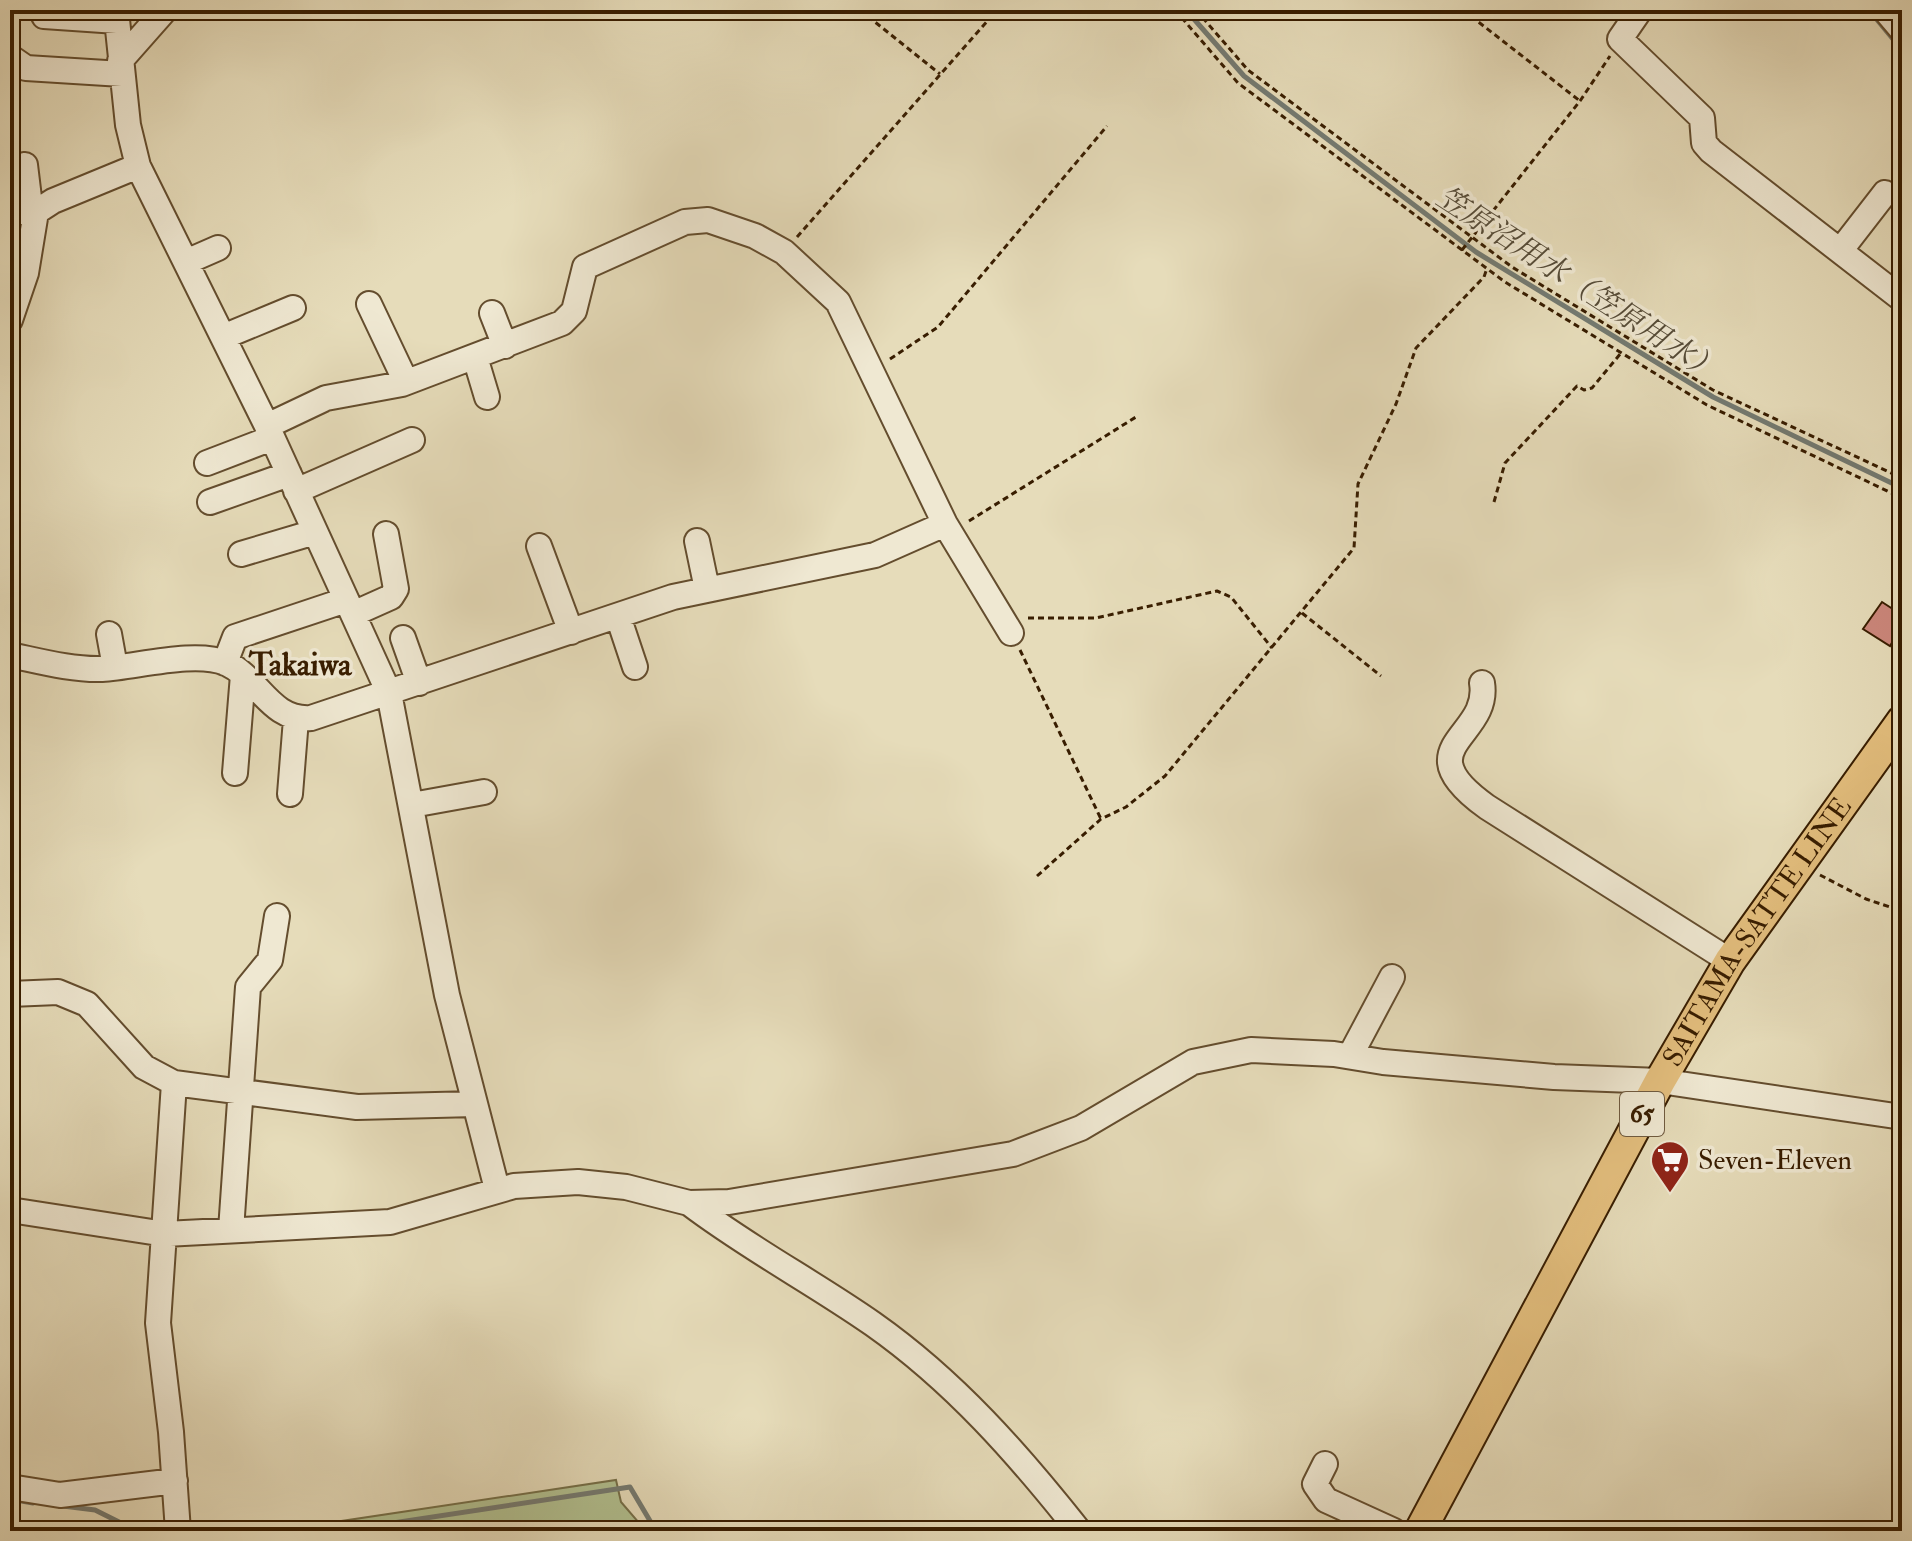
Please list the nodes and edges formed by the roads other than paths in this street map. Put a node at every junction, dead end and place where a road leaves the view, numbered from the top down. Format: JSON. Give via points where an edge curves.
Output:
{"nodes":[{"id":1,"x":165,"y":10,"type":"edge"},
{"id":2,"x":1640,"y":10,"type":"edge"},
{"id":3,"x":1885,"y":10,"type":"edge"},
{"id":4,"x":117,"y":15,"type":"edge"},
{"id":5,"x":44,"y":16,"type":"dead end"},
{"id":6,"x":1902,"y":30,"type":"edge"},
{"id":7,"x":10,"y":57,"type":"edge"},
{"id":8,"x":121,"y":67,"type":"junction"},
{"id":9,"x":25,"y":165,"type":"dead end"},
{"id":10,"x":138,"y":166,"type":"junction"},
{"id":11,"x":1885,"y":193,"type":"dead end"},
{"id":12,"x":10,"y":212,"type":"edge"},
{"id":13,"x":36,"y":212,"type":"junction"},
{"id":14,"x":218,"y":248,"type":"dead end"},
{"id":15,"x":1840,"y":251,"type":"junction"},
{"id":16,"x":186,"y":262,"type":"junction"},
{"id":17,"x":1902,"y":299,"type":"edge"},
{"id":18,"x":369,"y":304,"type":"dead end"},
{"id":19,"x":293,"y":308,"type":"dead end"},
{"id":20,"x":492,"y":313,"type":"dead end"},
{"id":21,"x":10,"y":320,"type":"edge"},
{"id":22,"x":223,"y":337,"type":"junction"},
{"id":23,"x":505,"y":346,"type":"junction"},
{"id":24,"x":475,"y":357,"type":"junction"},
{"id":25,"x":406,"y":382,"type":"junction"},
{"id":26,"x":487,"y":397,"type":"dead end"},
{"id":27,"x":270,"y":432,"type":"junction"},
{"id":28,"x":412,"y":440,"type":"dead end"},
{"id":29,"x":207,"y":463,"type":"dead end"},
{"id":30,"x":292,"y":482,"type":"junction"},
{"id":31,"x":210,"y":502,"type":"dead end"},
{"id":32,"x":948,"y":528,"type":"junction"},
{"id":33,"x":315,"y":532,"type":"junction"},
{"id":34,"x":386,"y":534,"type":"dead end"},
{"id":35,"x":697,"y":541,"type":"dead end"},
{"id":36,"x":539,"y":546,"type":"dead end"},
{"id":37,"x":241,"y":554,"type":"dead end"},
{"id":38,"x":707,"y":589,"type":"junction"},
{"id":39,"x":349,"y":607,"type":"junction"},
{"id":40,"x":618,"y":616,"type":"junction"},
{"id":41,"x":1007,"y":627,"type":"road end"},
{"id":42,"x":571,"y":632,"type":"junction"},
{"id":43,"x":109,"y":634,"type":"dead end"},
{"id":44,"x":403,"y":638,"type":"dead end"},
{"id":45,"x":10,"y":655,"type":"edge"},
{"id":46,"x":115,"y":667,"type":"junction"},
{"id":47,"x":635,"y":667,"type":"dead end"},
{"id":48,"x":234,"y":669,"type":"junction"},
{"id":49,"x":419,"y":683,"type":"junction"},
{"id":50,"x":1482,"y":683,"type":"dead end"},
{"id":51,"x":389,"y":693,"type":"junction"},
{"id":52,"x":296,"y":719,"type":"junction"},
{"id":53,"x":1902,"y":721,"type":"edge"},
{"id":54,"x":235,"y":773,"type":"dead end"},
{"id":55,"x":484,"y":792,"type":"dead end"},
{"id":56,"x":290,"y":794,"type":"dead end"},
{"id":57,"x":412,"y":805,"type":"junction"},
{"id":58,"x":277,"y":916,"type":"dead end"},
{"id":59,"x":1730,"y":961,"type":"junction"},
{"id":60,"x":1392,"y":977,"type":"dead end"},
{"id":61,"x":10,"y":994,"type":"edge"},
{"id":62,"x":1350,"y":1056,"type":"junction"},
{"id":63,"x":1660,"y":1081,"type":"junction"},
{"id":64,"x":174,"y":1083,"type":"junction"},
{"id":65,"x":239,"y":1092,"type":"junction"},
{"id":66,"x":475,"y":1104,"type":"junction"},
{"id":67,"x":1902,"y":1117,"type":"edge"},
{"id":68,"x":497,"y":1189,"type":"junction"},
{"id":69,"x":689,"y":1203,"type":"junction"},
{"id":70,"x":10,"y":1210,"type":"edge"},
{"id":71,"x":231,"y":1230,"type":"junction"},
{"id":72,"x":165,"y":1234,"type":"junction"},
{"id":73,"x":1325,"y":1464,"type":"dead end"},
{"id":74,"x":175,"y":1481,"type":"junction"},
{"id":75,"x":10,"y":1487,"type":"edge"},
{"id":76,"x":178,"y":1531,"type":"edge"},
{"id":77,"x":1079,"y":1531,"type":"edge"},
{"id":78,"x":1394,"y":1531,"type":"edge"},
{"id":79,"x":1420,"y":1531,"type":"edge"}],
"edges":[{"from":1,"to":8,"type":"street"},
{"from":2,"to":15,"type":"street","via":[[1620,39],[1702,118],[1704,143]]},
{"from":3,"to":6,"type":"street"},
{"from":4,"to":5,"type":"street"},
{"from":4,"to":8,"type":"street"},
{"from":7,"to":8,"type":"street","via":[[26,68]]},
{"from":8,"to":10,"type":"street"},
{"from":9,"to":13,"type":"street"},
{"from":10,"to":13,"type":"street"},
{"from":10,"to":16,"type":"street"},
{"from":11,"to":15,"type":"street"},
{"from":12,"to":13,"type":"street"},
{"from":13,"to":21,"type":"street","via":[[26,273]]},
{"from":14,"to":16,"type":"street"},
{"from":15,"to":17,"type":"street"},
{"from":16,"to":22,"type":"street"},
{"from":18,"to":25,"type":"street"},
{"from":19,"to":22,"type":"street"},
{"from":20,"to":23,"type":"street"},
{"from":22,"to":27,"type":"street"},
{"from":23,"to":24,"type":"street"},
{"from":23,"to":32,"type":"street","via":[[562,323],[574,311],[585,267],[685,222],[708,220],[755,236],[784,252],[838,302]]},
{"from":24,"to":25,"type":"street"},
{"from":24,"to":26,"type":"street"},
{"from":25,"to":27,"type":"street","via":[[326,398]]},
{"from":27,"to":29,"type":"street"},
{"from":27,"to":30,"type":"street"},
{"from":28,"to":30,"type":"street"},
{"from":30,"to":31,"type":"street"},
{"from":30,"to":33,"type":"street"},
{"from":32,"to":38,"type":"street","via":[[875,555]]},
{"from":32,"to":41,"type":"street"},
{"from":33,"to":37,"type":"street"},
{"from":33,"to":39,"type":"street"},
{"from":34,"to":39,"type":"street","via":[[396,589],[391,597]]},
{"from":35,"to":38,"type":"street"},
{"from":36,"to":42,"type":"street"},
{"from":38,"to":40,"type":"street"},
{"from":39,"to":48,"type":"street","via":[[235,637]]},
{"from":39,"to":51,"type":"street"},
{"from":40,"to":42,"type":"street"},
{"from":40,"to":47,"type":"street"},
{"from":42,"to":49,"type":"street"},
{"from":43,"to":46,"type":"street"},
{"from":44,"to":49,"type":"street"},
{"from":45,"to":46,"type":"street","via":[[52,664]]},
{"from":46,"to":48,"type":"street","via":[[203,658]]},
{"from":48,"to":52,"type":"street","via":[[273,706]]},
{"from":48,"to":54,"type":"street"},
{"from":49,"to":51,"type":"street"},
{"from":50,"to":59,"type":"street","via":[[1480,705],[1450,758],[1451,774],[1459,784]]},
{"from":51,"to":52,"type":"street"},
{"from":51,"to":57,"type":"street"},
{"from":52,"to":56,"type":"street"},
{"from":53,"to":59,"type":"main road","name":"SAITAMA-SATTE LINE","number":"65"},
{"from":55,"to":57,"type":"street"},
{"from":57,"to":66,"type":"street","via":[[447,995]]},
{"from":58,"to":65,"type":"street","via":[[270,960],[248,987]]},
{"from":59,"to":63,"type":"main road","name":"SAITAMA-SATTE LINE","number":"65"},
{"from":60,"to":62,"type":"street"},
{"from":61,"to":64,"type":"street","via":[[58,992],[87,1004],[144,1067]]},
{"from":62,"to":63,"type":"street"},
{"from":62,"to":69,"type":"street","via":[[1251,1050],[1219,1055],[1193,1062],[1081,1128],[1013,1154],[729,1202]]},
{"from":63,"to":67,"type":"street"},
{"from":63,"to":79,"type":"main road","name":"SAITAMA-SATTE LINE","number":"65"},
{"from":64,"to":65,"type":"street"},
{"from":64,"to":72,"type":"street"},
{"from":65,"to":66,"type":"street","via":[[357,1107]]},
{"from":65,"to":71,"type":"street"},
{"from":66,"to":68,"type":"street"},
{"from":68,"to":69,"type":"street","via":[[578,1182],[626,1187]]},
{"from":68,"to":71,"type":"street","via":[[390,1222]]},
{"from":69,"to":77,"type":"street","via":[[873,1323],[940,1376],[1005,1440]]},
{"from":70,"to":72,"type":"street"},
{"from":71,"to":72,"type":"street"},
{"from":72,"to":74,"type":"street","via":[[158,1323]]},
{"from":73,"to":78,"type":"street","via":[[1315,1484],[1326,1500]]},
{"from":74,"to":75,"type":"street","via":[[60,1495]]},
{"from":74,"to":76,"type":"street"}]}
